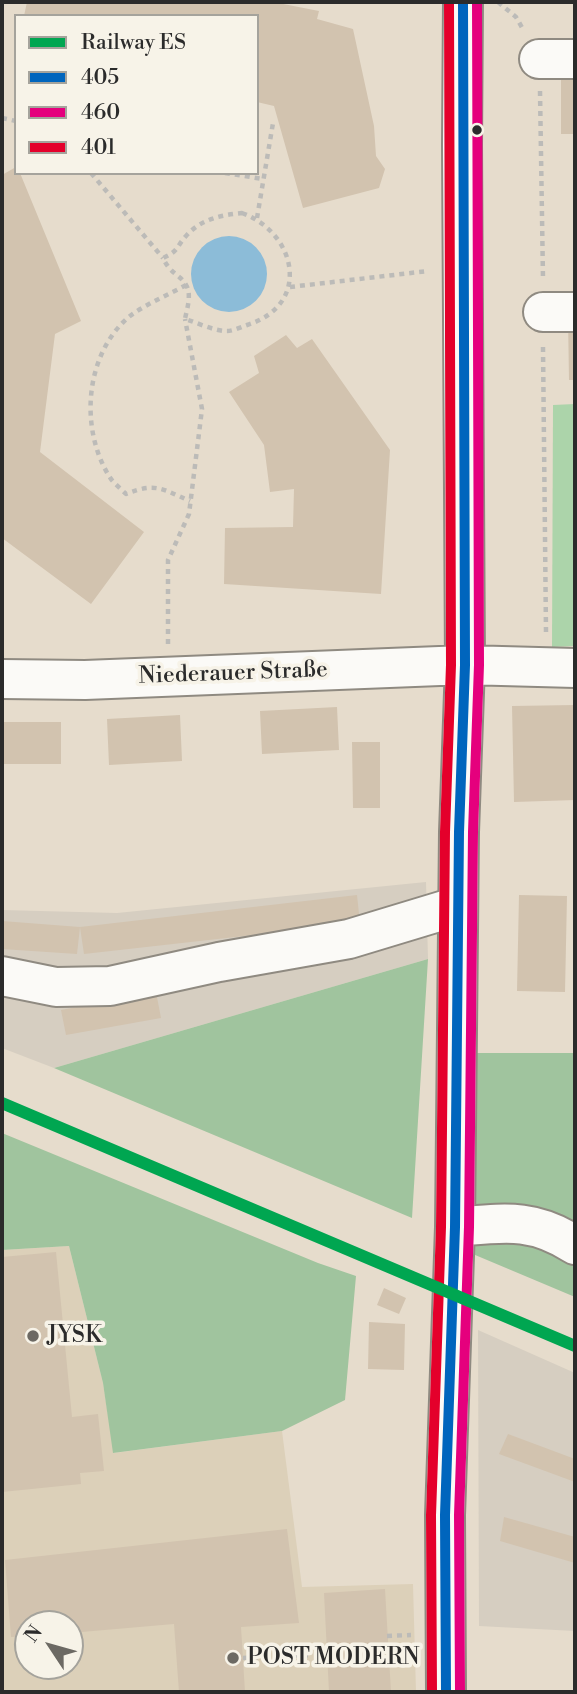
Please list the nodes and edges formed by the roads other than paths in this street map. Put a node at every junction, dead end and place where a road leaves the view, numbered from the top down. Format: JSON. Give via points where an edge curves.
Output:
{"nodes":[{"id":1,"x":463,"y":2,"type":"edge"},
{"id":2,"x":465,"y":665,"type":"junction"},
{"id":3,"x":561,"y":668,"type":"edge"},
{"id":4,"x":2,"y":680,"type":"edge"},
{"id":5,"x":458,"y":906,"type":"junction"},
{"id":6,"x":2,"y":976,"type":"edge"},
{"id":7,"x":455,"y":1227,"type":"junction"},
{"id":8,"x":575,"y":1245,"type":"edge"},
{"id":9,"x":446,"y":1692,"type":"edge"}],
"edges":[{"from":1,"to":2,"type":"street"},
{"from":2,"to":3,"type":"street","name":"Niederauer Straße"},
{"from":2,"to":4,"type":"street","name":"Niederauer Straße"},
{"from":2,"to":5,"type":"street"},
{"from":5,"to":6,"type":"street","via":[[349,939],[110,986],[57,988]]},
{"from":5,"to":7,"type":"street"},
{"from":7,"to":8,"type":"street","via":[[537,1225]]},
{"from":7,"to":9,"type":"street","via":[[445,1514]]}]}
